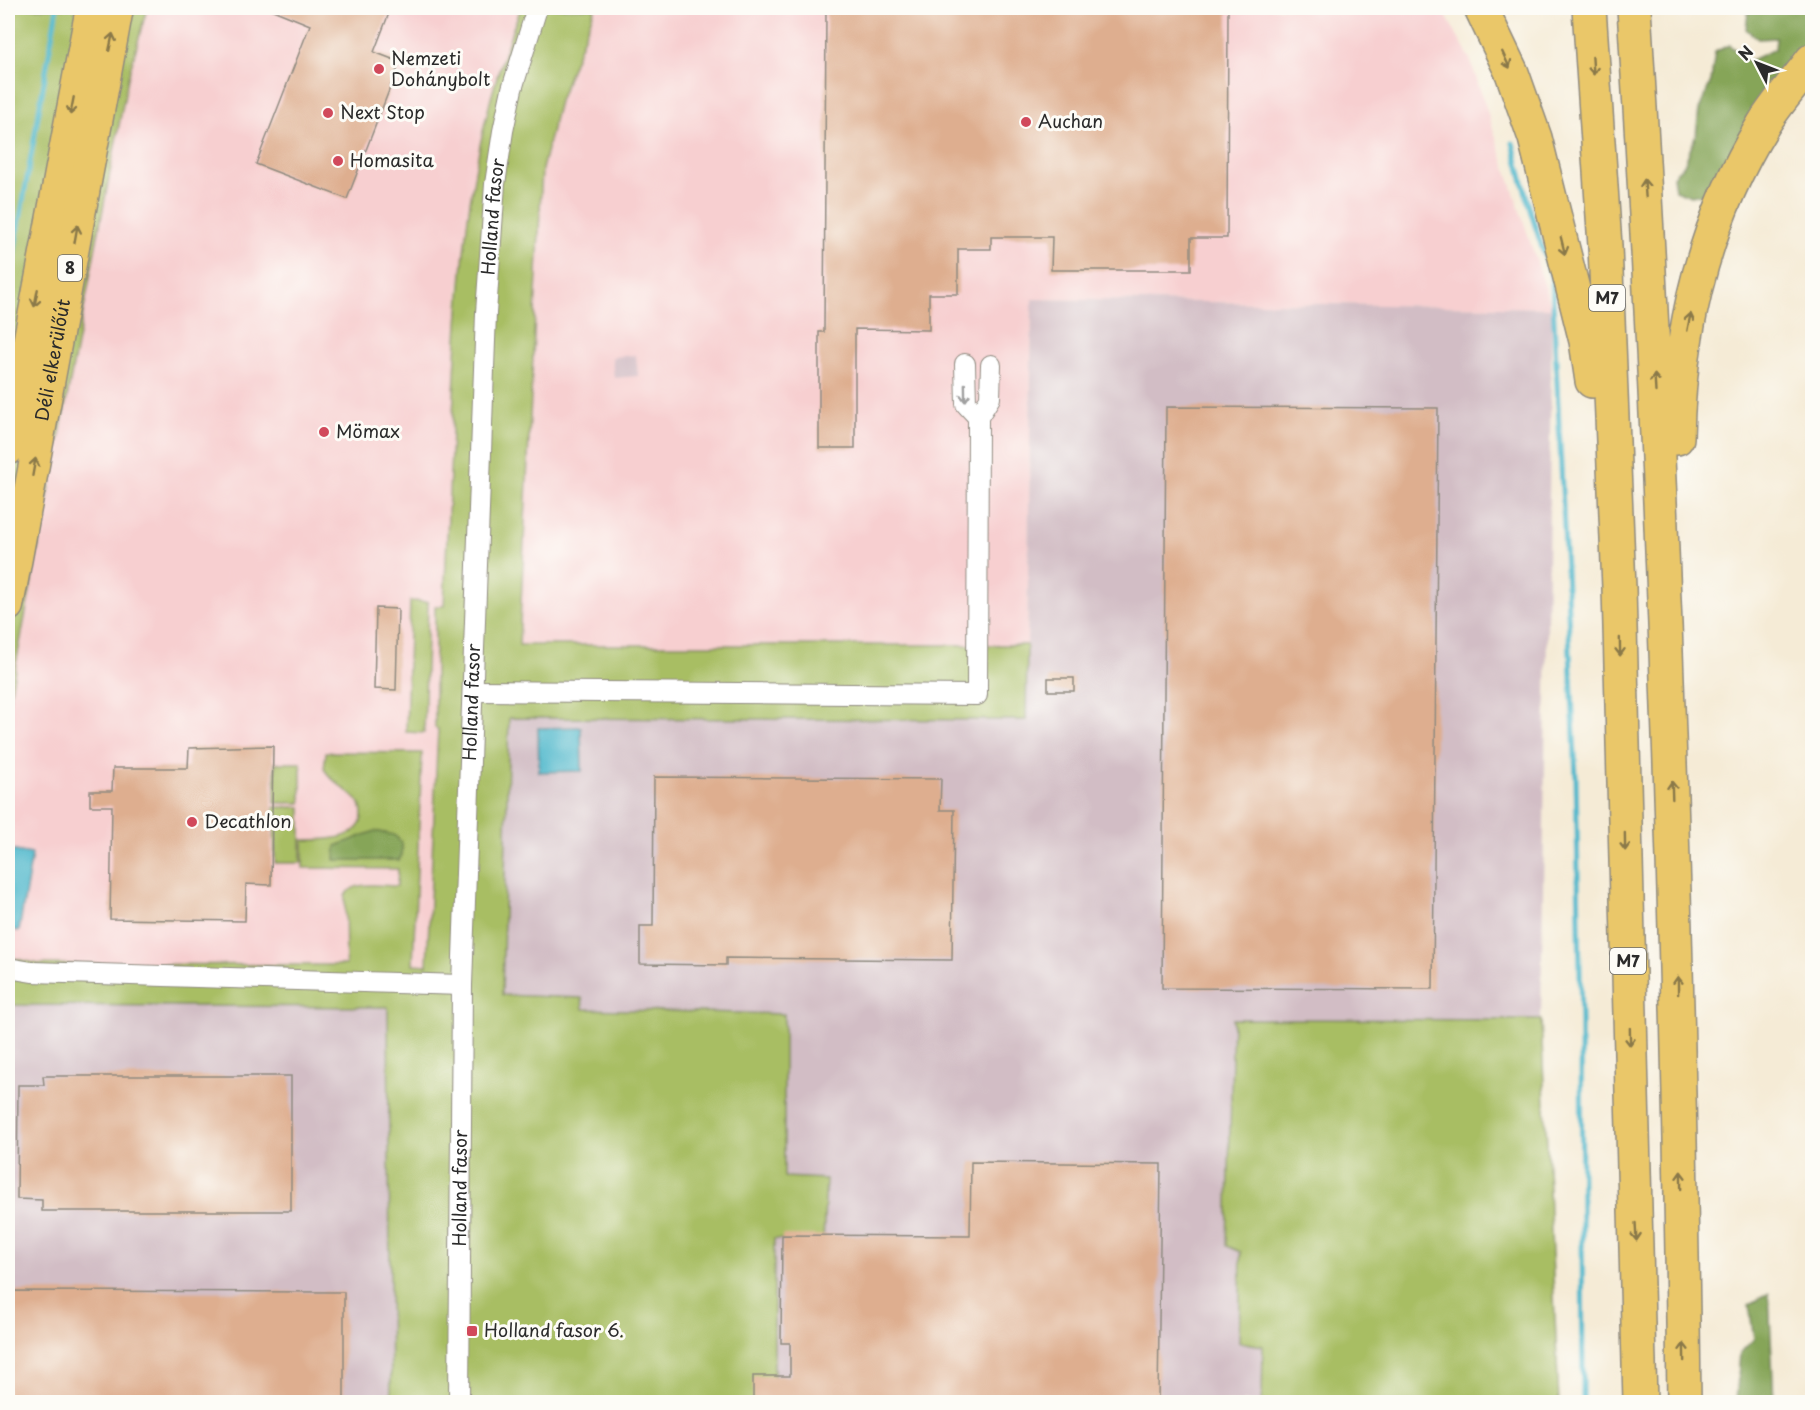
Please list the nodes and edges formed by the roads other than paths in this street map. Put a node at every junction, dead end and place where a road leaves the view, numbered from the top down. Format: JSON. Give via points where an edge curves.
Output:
{"nodes":[{"id":1,"x":91,"y":8,"type":"edge"},
{"id":2,"x":118,"y":8,"type":"edge"},
{"id":3,"x":537,"y":8,"type":"edge"},
{"id":4,"x":1481,"y":8,"type":"edge"},
{"id":5,"x":1589,"y":8,"type":"edge"},
{"id":6,"x":1634,"y":8,"type":"edge"},
{"id":7,"x":1812,"y":60,"type":"edge"},
{"id":8,"x":965,"y":364,"type":"dead end"},
{"id":9,"x":991,"y":365,"type":"dead end"},
{"id":10,"x":978,"y":417,"type":"junction"},
{"id":11,"x":8,"y":450,"type":"edge"},
{"id":12,"x":1664,"y":567,"type":"junction"},
{"id":13,"x":1619,"y":588,"type":"junction"},
{"id":14,"x":8,"y":606,"type":"edge"},
{"id":15,"x":474,"y":691,"type":"junction"},
{"id":16,"x":8,"y":968,"type":"edge"},
{"id":17,"x":32,"y":972,"type":"junction"},
{"id":18,"x":8,"y":975,"type":"edge"},
{"id":19,"x":462,"y":985,"type":"junction"},
{"id":20,"x":459,"y":1402,"type":"edge"},
{"id":21,"x":1640,"y":1402,"type":"edge"},
{"id":22,"x":1684,"y":1402,"type":"edge"}],
"edges":[{"from":1,"to":11,"type":"main road","name":"Déli elkerülőút","number":"8","one_way":true},
{"from":14,"to":2,"type":"main road","name":"Déli elkerülőút","number":"8","one_way":true},
{"from":3,"to":15,"type":"street","name":"Holland fasor","via":[[512,89],[495,184],[486,314]]},
{"from":4,"to":13,"type":"highway","one_way":true,"via":[[1512,73],[1535,138],[1575,291],[1596,407],[1608,545]]},
{"from":5,"to":13,"type":"highway","number":"M7","one_way":true,"via":[[1605,258]]},
{"from":12,"to":6,"type":"highway","number":"M7","one_way":true},
{"from":12,"to":7,"type":"highway","one_way":true,"via":[[1678,506],[1678,401],[1686,334],[1701,264],[1741,165],[1764,124]]},
{"from":8,"to":10,"type":"street","one_way":true,"via":[[966,404]]},
{"from":9,"to":10,"type":"street","via":[[990,398]]},
{"from":10,"to":15,"type":"street","via":[[977,695]]},
{"from":22,"to":12,"type":"highway","number":"M7","one_way":true,"via":[[1677,923]]},
{"from":13,"to":21,"type":"highway","number":"M7","one_way":true},
{"from":15,"to":19,"type":"street","name":"Holland fasor"},
{"from":16,"to":17,"type":"street"},
{"from":17,"to":18,"type":"street"},
{"from":17,"to":19,"type":"street"},
{"from":19,"to":20,"type":"street","name":"Holland fasor"}]}
